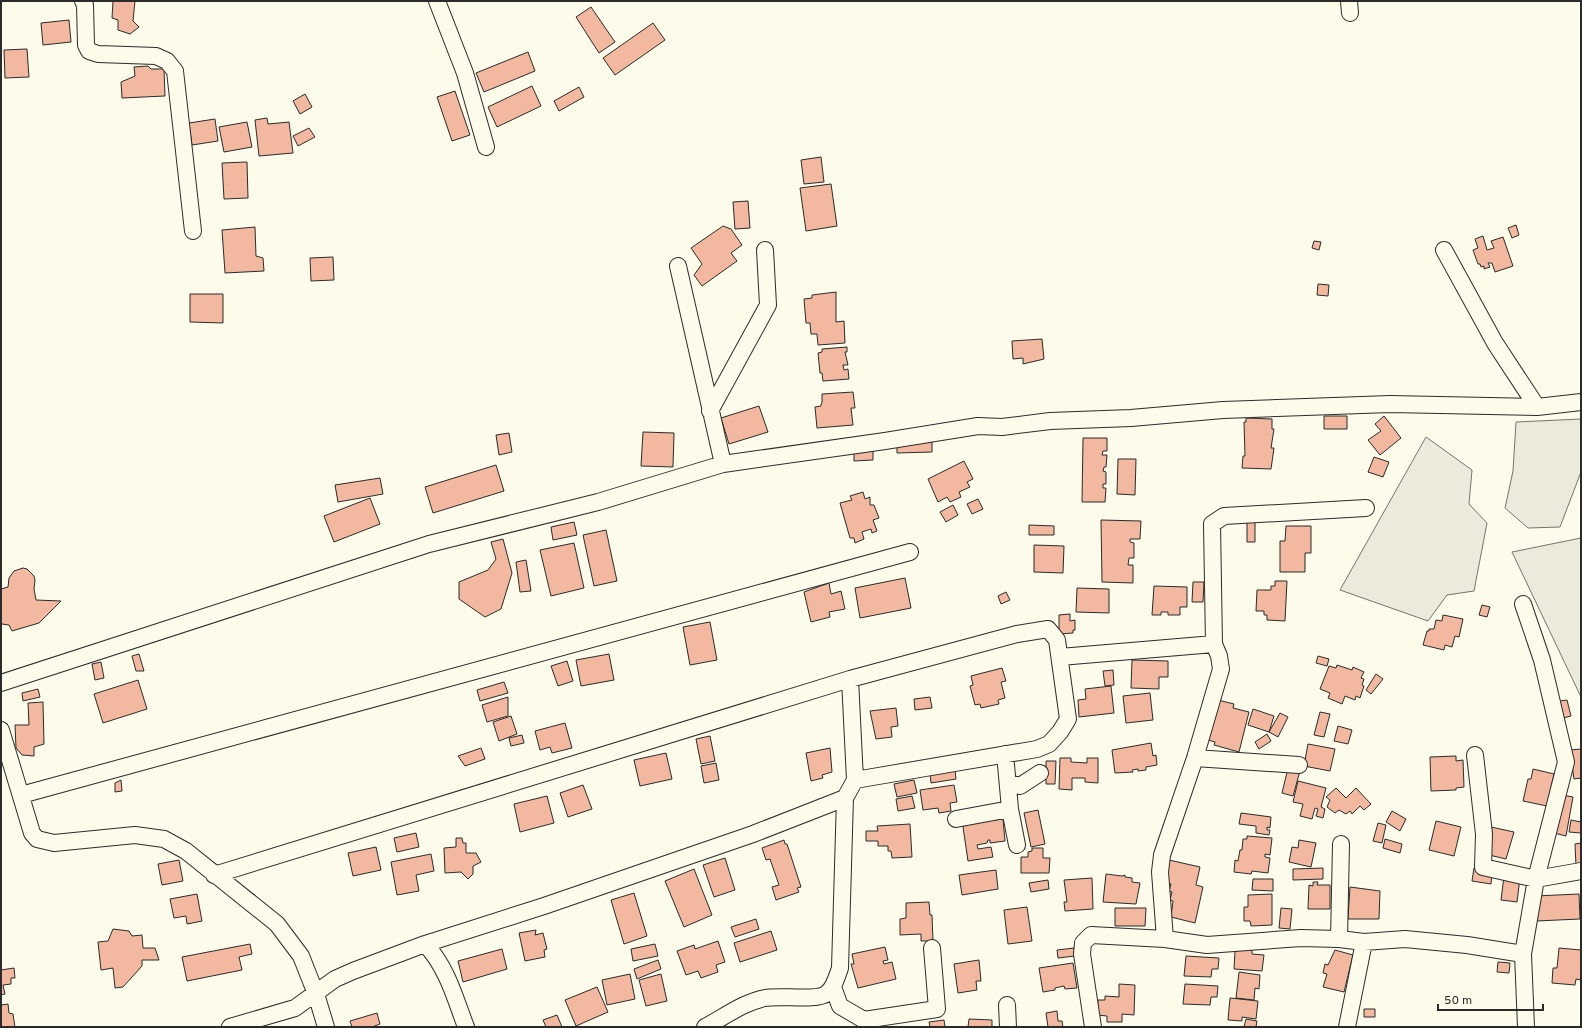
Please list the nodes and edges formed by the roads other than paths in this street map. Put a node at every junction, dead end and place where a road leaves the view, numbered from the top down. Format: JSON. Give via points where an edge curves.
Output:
{"nodes":[{"id":1,"x":83,"y":1,"type":"edge"},
{"id":2,"x":437,"y":1,"type":"edge"},
{"id":3,"x":486,"y":147,"type":"dead end"},
{"id":4,"x":193,"y":232,"type":"dead end"},
{"id":5,"x":765,"y":250,"type":"dead end"},
{"id":6,"x":1444,"y":250,"type":"dead end"},
{"id":7,"x":678,"y":266,"type":"dead end"},
{"id":8,"x":1581,"y":402,"type":"edge"},
{"id":9,"x":1537,"y":406,"type":"junction"},
{"id":10,"x":710,"y":411,"type":"junction"},
{"id":11,"x":723,"y":464,"type":"junction"},
{"id":12,"x":1366,"y":508,"type":"dead end"},
{"id":13,"x":910,"y":552,"type":"dead end"},
{"id":14,"x":1524,"y":604,"type":"dead end"},
{"id":15,"x":1214,"y":644,"type":"junction"},
{"id":16,"x":1060,"y":657,"type":"junction"},
{"id":17,"x":850,"y":679,"type":"junction"},
{"id":18,"x":1,"y":683,"type":"edge"},
{"id":19,"x":1,"y":730,"type":"edge"},
{"id":20,"x":1005,"y":754,"type":"junction"},
{"id":21,"x":1475,"y":755,"type":"dead end"},
{"id":22,"x":1195,"y":758,"type":"junction"},
{"id":23,"x":1299,"y":765,"type":"dead end"},
{"id":24,"x":1040,"y":773,"type":"dead end"},
{"id":25,"x":855,"y":780,"type":"junction"},
{"id":26,"x":1008,"y":783,"type":"junction"},
{"id":27,"x":21,"y":795,"type":"junction"},
{"id":28,"x":845,"y":798,"type":"junction"},
{"id":29,"x":1010,"y":809,"type":"junction"},
{"id":30,"x":956,"y":819,"type":"dead end"},
{"id":31,"x":1341,"y":844,"type":"dead end"},
{"id":32,"x":1017,"y":845,"type":"dead end"},
{"id":33,"x":1581,"y":872,"type":"edge"},
{"id":34,"x":214,"y":875,"type":"junction"},
{"id":35,"x":1536,"y":879,"type":"junction"},
{"id":36,"x":1165,"y":939,"type":"junction"},
{"id":37,"x":1339,"y":939,"type":"junction"},
{"id":38,"x":1364,"y":942,"type":"junction"},
{"id":39,"x":425,"y":944,"type":"junction"},
{"id":40,"x":932,"y":948,"type":"dead end"},
{"id":41,"x":1523,"y":954,"type":"junction"},
{"id":42,"x":833,"y":987,"type":"junction"},
{"id":43,"x":316,"y":994,"type":"junction"},
{"id":44,"x":1007,"y":1005,"type":"dead end"},
{"id":45,"x":230,"y":1027,"type":"edge"},
{"id":46,"x":326,"y":1027,"type":"edge"},
{"id":47,"x":466,"y":1027,"type":"edge"},
{"id":48,"x":705,"y":1027,"type":"edge"},
{"id":49,"x":1008,"y":1027,"type":"edge"},
{"id":50,"x":1093,"y":1027,"type":"edge"},
{"id":51,"x":1347,"y":1027,"type":"edge"},
{"id":52,"x":1526,"y":1027,"type":"edge"}],
"edges":[{"from":1,"to":4,"type":"street","via":[[86,45],[89,51],[98,54],[156,56],[167,62],[175,71]]},
{"from":2,"to":3,"type":"street","via":[[465,73]]},
{"from":5,"to":10,"type":"street","via":[[768,305]]},
{"from":6,"to":9,"type":"street","via":[[1495,342]]},
{"from":7,"to":10,"type":"street"},
{"from":8,"to":9,"type":"street"},
{"from":9,"to":11,"type":"street","via":[[1390,404],[1224,410],[1131,418],[1050,421],[1002,427],[978,426]]},
{"from":10,"to":11,"type":"street"},
{"from":11,"to":18,"type":"street","via":[[598,502],[429,544]]},
{"from":12,"to":15,"type":"street","via":[[1224,516],[1212,524]]},
{"from":13,"to":27,"type":"street"},
{"from":14,"to":35,"type":"street","via":[[1542,660],[1566,762]]},
{"from":15,"to":16,"type":"street"},
{"from":15,"to":22,"type":"street","via":[[1221,669]]},
{"from":16,"to":17,"type":"street","via":[[1057,640],[1048,629],[1017,634]]},
{"from":16,"to":20,"type":"street","via":[[1068,719],[1049,744],[1037,749]]},
{"from":17,"to":25,"type":"street"},
{"from":17,"to":34,"type":"street"},
{"from":19,"to":27,"type":"street"},
{"from":20,"to":25,"type":"street"},
{"from":20,"to":26,"type":"street"},
{"from":21,"to":35,"type":"street","via":[[1484,834],[1483,867]]},
{"from":22,"to":23,"type":"street"},
{"from":22,"to":36,"type":"street","via":[[1162,855],[1160,872]]},
{"from":24,"to":26,"type":"street","via":[[1020,786]]},
{"from":25,"to":28,"type":"street"},
{"from":26,"to":29,"type":"street"},
{"from":27,"to":34,"type":"street","via":[[32,833],[38,839],[54,843],[135,835],[164,839],[186,851]]},
{"from":28,"to":39,"type":"street","via":[[695,854]]},
{"from":28,"to":42,"type":"street","via":[[840,968]]},
{"from":29,"to":30,"type":"street"},
{"from":29,"to":32,"type":"street"},
{"from":31,"to":37,"type":"street"},
{"from":33,"to":35,"type":"street"},
{"from":34,"to":43,"type":"street","via":[[277,924],[301,956]]},
{"from":35,"to":41,"type":"street"},
{"from":36,"to":37,"type":"street","via":[[1207,945],[1301,938]]},
{"from":36,"to":50,"type":"street","via":[[1092,936],[1083,943],[1082,954]]},
{"from":37,"to":38,"type":"street"},
{"from":38,"to":41,"type":"street","via":[[1405,939]]},
{"from":38,"to":51,"type":"street"},
{"from":39,"to":43,"type":"street","via":[[335,979]]},
{"from":39,"to":47,"type":"street","via":[[437,957]]},
{"from":40,"to":42,"type":"street","via":[[937,1009],[864,1020],[840,1006]]},
{"from":41,"to":52,"type":"street"},
{"from":42,"to":48,"type":"street","via":[[826,995],[816,997],[764,998]]},
{"from":43,"to":45,"type":"street","via":[[295,1008]]},
{"from":43,"to":46,"type":"street"},
{"from":44,"to":49,"type":"street"}]}
